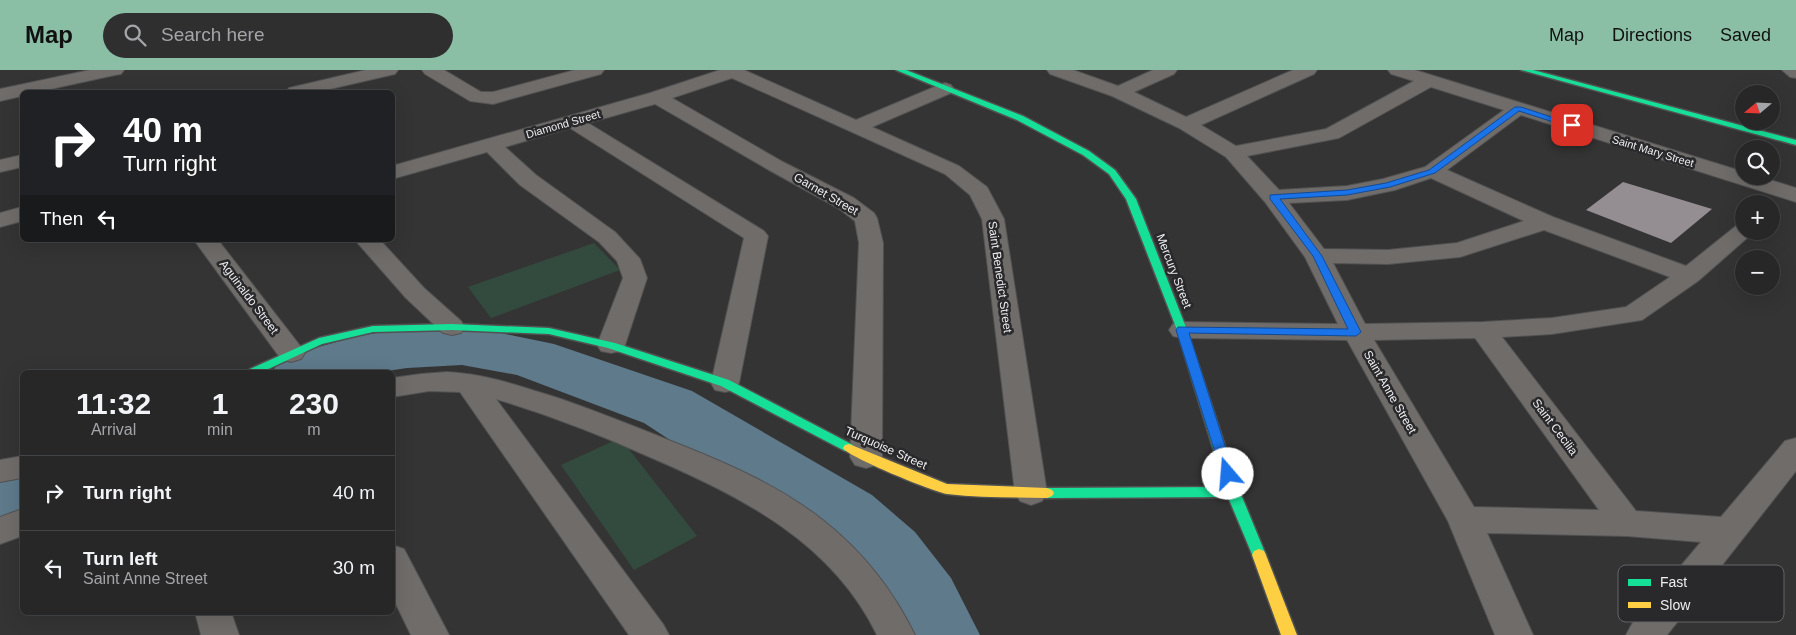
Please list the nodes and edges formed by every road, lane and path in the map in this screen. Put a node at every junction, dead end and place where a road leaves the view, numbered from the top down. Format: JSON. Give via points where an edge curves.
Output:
{"nodes":[{"id":1,"x":115,"y":70,"type":"edge"},
{"id":2,"x":389,"y":70,"type":"edge"},
{"id":3,"x":431,"y":70,"type":"edge"},
{"id":4,"x":595,"y":70,"type":"edge"},
{"id":5,"x":900,"y":70,"type":"edge"},
{"id":6,"x":1056,"y":70,"type":"edge"},
{"id":7,"x":1168,"y":70,"type":"edge"},
{"id":8,"x":1308,"y":70,"type":"edge"},
{"id":9,"x":1397,"y":70,"type":"edge"},
{"id":10,"x":1525,"y":70,"type":"edge"},
{"id":11,"x":731,"y":71,"type":"edge"},
{"id":12,"x":87,"y":73,"type":"edge"},
{"id":13,"x":1430,"y":80,"type":"junction"},
{"id":14,"x":945,"y":89,"type":"junction"},
{"id":15,"x":100,"y":90,"type":"edge"},
{"id":16,"x":304,"y":90,"type":"edge"},
{"id":17,"x":1118,"y":92,"type":"junction"},
{"id":18,"x":0,"y":95,"type":"edge"},
{"id":19,"x":657,"y":96,"type":"junction"},
{"id":20,"x":1518,"y":108,"type":"junction"},
{"id":21,"x":572,"y":122,"type":"junction"},
{"id":22,"x":1186,"y":124,"type":"junction"},
{"id":23,"x":857,"y":126,"type":"junction"},
{"id":24,"x":1796,"y":143,"type":"edge"},
{"id":25,"x":490,"y":144,"type":"junction"},
{"id":26,"x":1233,"y":154,"type":"junction"},
{"id":27,"x":20,"y":161,"type":"edge"},
{"id":28,"x":0,"y":166,"type":"edge"},
{"id":29,"x":1432,"y":171,"type":"junction"},
{"id":30,"x":395,"y":172,"type":"edge"},
{"id":31,"x":1793,"y":194,"type":"edge"},
{"id":32,"x":1273,"y":197,"type":"junction"},
{"id":33,"x":1780,"y":203,"type":"edge"},
{"id":34,"x":20,"y":215,"type":"edge"},
{"id":35,"x":0,"y":220,"type":"edge"},
{"id":36,"x":1545,"y":222,"type":"junction"},
{"id":37,"x":1735,"y":238,"type":"edge"},
{"id":38,"x":208,"y":242,"type":"edge"},
{"id":39,"x":369,"y":242,"type":"edge"},
{"id":40,"x":1317,"y":256,"type":"junction"},
{"id":41,"x":1689,"y":276,"type":"junction"},
{"id":42,"x":452,"y":327,"type":"junction"},
{"id":43,"x":1182,"y":330,"type":"junction"},
{"id":44,"x":1483,"y":330,"type":"junction"},
{"id":45,"x":1356,"y":332,"type":"junction"},
{"id":46,"x":611,"y":345,"type":"junction"},
{"id":47,"x":291,"y":353,"type":"junction"},
{"id":48,"x":258,"y":370,"type":"edge"},
{"id":49,"x":469,"y":383,"type":"junction"},
{"id":50,"x":726,"y":384,"type":"junction"},
{"id":51,"x":395,"y":387,"type":"edge"},
{"id":52,"x":1796,"y":449,"type":"edge"},
{"id":53,"x":866,"y":457,"type":"junction"},
{"id":54,"x":20,"y":466,"type":"edge"},
{"id":55,"x":0,"y":471,"type":"edge"},
{"id":56,"x":1031,"y":492,"type":"junction"},
{"id":57,"x":1233,"y":492,"type":"junction"},
{"id":58,"x":1464,"y":520,"type":"junction"},
{"id":59,"x":20,"y":523,"type":"edge"},
{"id":60,"x":1627,"y":523,"type":"junction"},
{"id":61,"x":0,"y":531,"type":"edge"},
{"id":62,"x":1731,"y":531,"type":"junction"},
{"id":63,"x":395,"y":565,"type":"edge"},
{"id":64,"x":1703,"y":565,"type":"edge"},
{"id":65,"x":214,"y":615,"type":"edge"},
{"id":66,"x":1656,"y":622,"type":"edge"},
{"id":67,"x":220,"y":635,"type":"edge"},
{"id":68,"x":430,"y":635,"type":"edge"},
{"id":69,"x":650,"y":635,"type":"edge"},
{"id":70,"x":896,"y":635,"type":"edge"},
{"id":71,"x":1289,"y":635,"type":"edge"},
{"id":72,"x":1514,"y":635,"type":"edge"},
{"id":73,"x":1645,"y":635,"type":"edge"}],
"edges":[{"from":1,"to":12,"type":"street"},
{"from":2,"to":16,"type":"street"},
{"from":3,"to":4,"type":"street","via":[[477,98],[493,98]]},
{"from":5,"to":14,"type":"street","name":"Mercury Street"},
{"from":6,"to":17,"type":"street","name":"Saint Anne Street"},
{"from":7,"to":17,"type":"street"},
{"from":8,"to":22,"type":"street"},
{"from":9,"to":13,"type":"street","name":"Saint Mary Street"},
{"from":10,"to":24,"type":"street"},
{"from":11,"to":19,"type":"street","name":"Diamond Street"},
{"from":11,"to":23,"type":"street","name":"Saint Benedict Street"},
{"from":12,"to":15,"type":"street"},
{"from":12,"to":18,"type":"street"},
{"from":13,"to":20,"type":"street","name":"Saint Mary Street"},
{"from":13,"to":26,"type":"street","via":[[1332,134]]},
{"from":14,"to":23,"type":"street"},
{"from":14,"to":43,"type":"street","name":"Mercury Street","via":[[1020,118],[1086,153],[1112,172],[1131,199]]},
{"from":17,"to":22,"type":"street","name":"Saint Anne Street"},
{"from":19,"to":21,"type":"street","name":"Diamond Street"},
{"from":19,"to":53,"type":"street","name":"Garnet Street","via":[[846,203],[866,218],[871,243]]},
{"from":20,"to":29,"type":"street"},
{"from":20,"to":31,"type":"street","name":"Saint Mary Street"},
{"from":21,"to":25,"type":"street","name":"Diamond Street"},
{"from":21,"to":50,"type":"street","via":[[756,236]]},
{"from":22,"to":26,"type":"street","name":"Saint Anne Street"},
{"from":23,"to":56,"type":"street","name":"Saint Benedict Street","via":[[952,170],[979,192],[993,219]]},
{"from":25,"to":30,"type":"street","name":"Diamond Street"},
{"from":25,"to":46,"type":"street","via":[[528,180],[607,237],[628,259],[635,278]]},
{"from":26,"to":32,"type":"street","name":"Saint Anne Street"},
{"from":27,"to":28,"type":"street"},
{"from":29,"to":32,"type":"street","via":[[1347,193]]},
{"from":29,"to":36,"type":"street"},
{"from":31,"to":33,"type":"street"},
{"from":32,"to":40,"type":"street","name":"Saint Anne Street"},
{"from":34,"to":35,"type":"street"},
{"from":36,"to":40,"type":"street","via":[[1460,250],[1388,256]]},
{"from":36,"to":41,"type":"street"},
{"from":37,"to":41,"type":"street"},
{"from":38,"to":47,"type":"street","name":"Aguinaldo Street"},
{"from":39,"to":42,"type":"street","via":[[415,293]]},
{"from":40,"to":45,"type":"street","name":"Saint Anne Street"},
{"from":41,"to":44,"type":"street","via":[[1633,314],[1552,326]]},
{"from":42,"to":46,"type":"street","name":"Turquoise Street","via":[[549,331]]},
{"from":42,"to":47,"type":"street","name":"Turquoise Street","via":[[374,329],[340,335]]},
{"from":43,"to":45,"type":"street"},
{"from":43,"to":57,"type":"street","name":"Mercury Street"},
{"from":44,"to":45,"type":"street"},
{"from":44,"to":60,"type":"street","name":"Saint Cecilia"},
{"from":45,"to":58,"type":"street","name":"Saint Anne Street"},
{"from":46,"to":50,"type":"street","name":"Turquoise Street"},
{"from":47,"to":48,"type":"street","name":"Turquoise Street"},
{"from":49,"to":51,"type":"street","via":[[424,381]]},
{"from":49,"to":69,"type":"street"},
{"from":49,"to":70,"type":"street","via":[[604,424],[752,490],[812,530],[842,558],[868,588]]},
{"from":50,"to":53,"type":"street","name":"Turquoise Street"},
{"from":52,"to":62,"type":"street"},
{"from":53,"to":56,"type":"street","name":"Turquoise Street","via":[[946,489]]},
{"from":54,"to":55,"type":"street"},
{"from":56,"to":57,"type":"street","name":"Turquoise Street"},
{"from":57,"to":71,"type":"street","name":"Mercury Street"},
{"from":58,"to":60,"type":"street"},
{"from":58,"to":72,"type":"street","name":"Saint Anne Street"},
{"from":59,"to":61,"type":"street"},
{"from":60,"to":62,"type":"street"},
{"from":62,"to":64,"type":"street"},
{"from":63,"to":68,"type":"street"},
{"from":65,"to":67,"type":"street"},
{"from":66,"to":73,"type":"street"}]}
